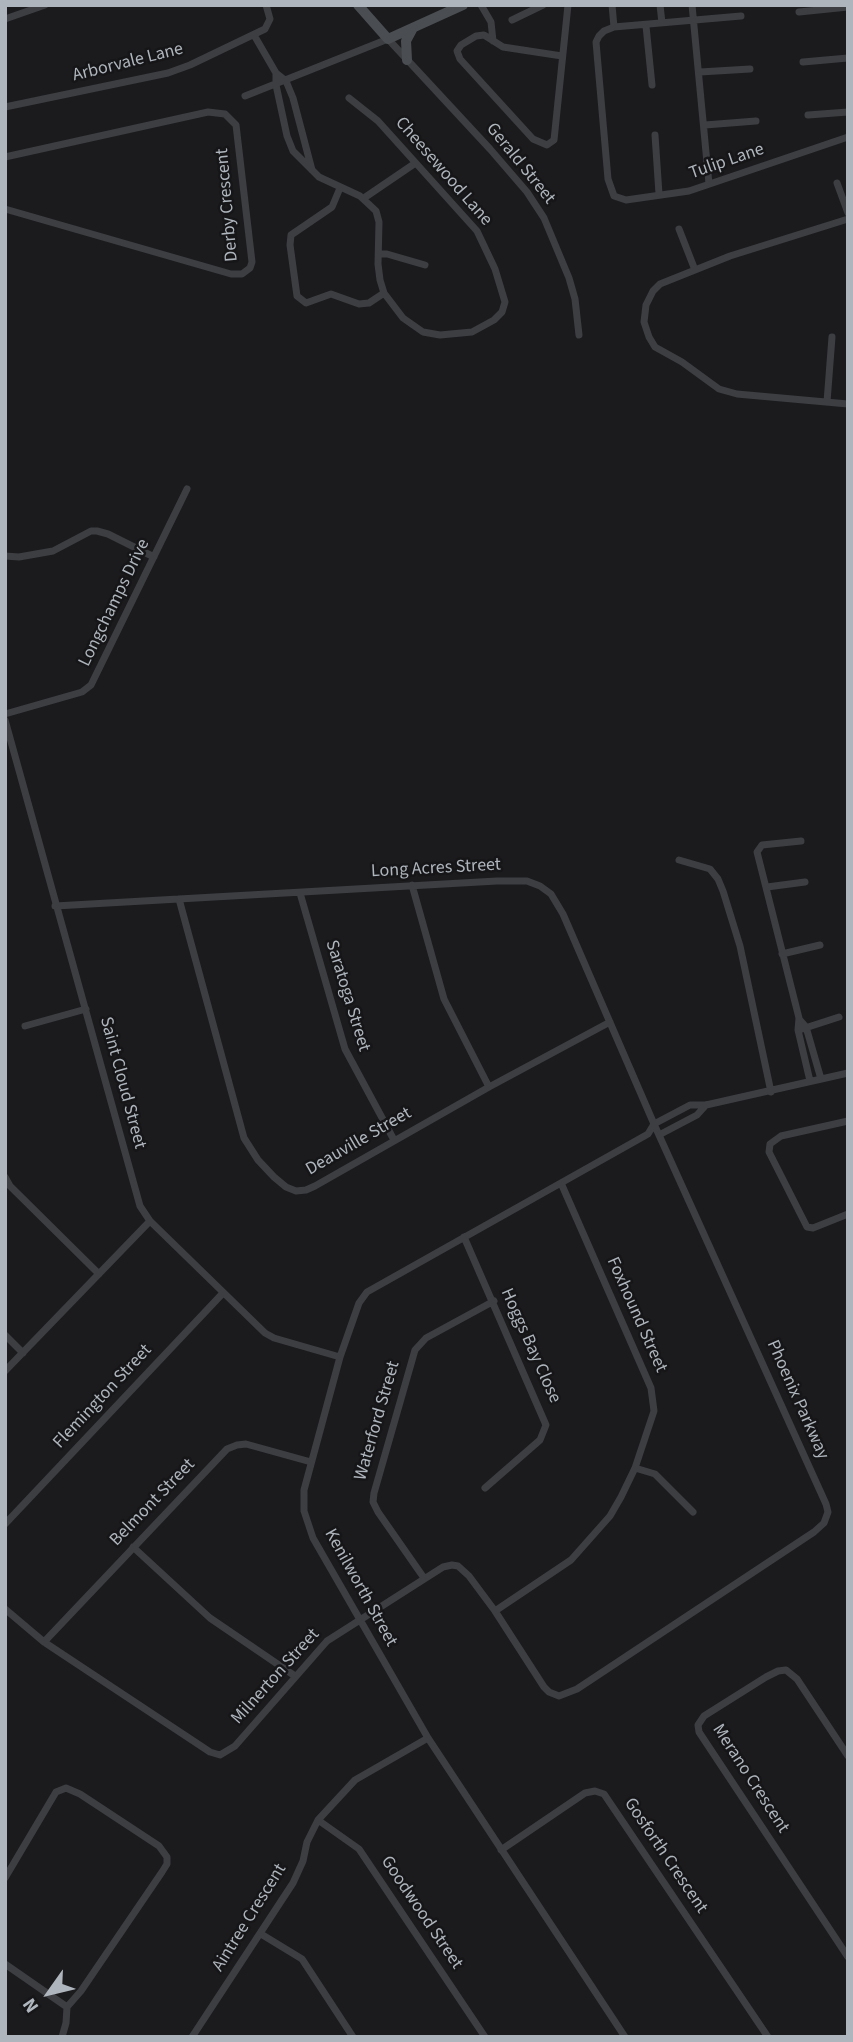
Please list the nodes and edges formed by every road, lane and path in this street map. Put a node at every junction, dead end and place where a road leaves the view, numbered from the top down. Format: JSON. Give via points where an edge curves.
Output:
{"nodes":[{"id":1,"x":45,"y":5,"type":"edge"},
{"id":2,"x":266,"y":5,"type":"edge"},
{"id":3,"x":358,"y":5,"type":"edge"},
{"id":4,"x":463,"y":5,"type":"edge"},
{"id":5,"x":481,"y":5,"type":"edge"},
{"id":6,"x":543,"y":5,"type":"edge"},
{"id":7,"x":568,"y":5,"type":"edge"},
{"id":8,"x":612,"y":5,"type":"edge"},
{"id":9,"x":660,"y":5,"type":"edge"},
{"id":10,"x":692,"y":5,"type":"edge"},
{"id":11,"x":848,"y":7,"type":"edge"},
{"id":12,"x":799,"y":12,"type":"dead end"},
{"id":13,"x":741,"y":16,"type":"dead end"},
{"id":14,"x":5,"y":19,"type":"edge"},
{"id":15,"x":512,"y":20,"type":"dead end"},
{"id":16,"x":693,"y":21,"type":"junction"},
{"id":17,"x":662,"y":23,"type":"junction"},
{"id":18,"x":646,"y":26,"type":"junction"},
{"id":19,"x":614,"y":27,"type":"junction"},
{"id":20,"x":413,"y":28,"type":"junction"},
{"id":21,"x":254,"y":35,"type":"junction"},
{"id":22,"x":388,"y":39,"type":"junction"},
{"id":23,"x":493,"y":41,"type":"junction"},
{"id":24,"x":562,"y":56,"type":"junction"},
{"id":25,"x":848,"y":58,"type":"edge"},
{"id":26,"x":407,"y":60,"type":"junction"},
{"id":27,"x":803,"y":62,"type":"dead end"},
{"id":28,"x":750,"y":69,"type":"dead end"},
{"id":29,"x":700,"y":72,"type":"junction"},
{"id":30,"x":276,"y":74,"type":"junction"},
{"id":31,"x":286,"y":81,"type":"junction"},
{"id":32,"x":276,"y":85,"type":"junction"},
{"id":33,"x":652,"y":85,"type":"dead end"},
{"id":34,"x":245,"y":96,"type":"dead end"},
{"id":35,"x":349,"y":98,"type":"dead end"},
{"id":36,"x":5,"y":107,"type":"edge"},
{"id":37,"x":297,"y":112,"type":"junction"},
{"id":38,"x":848,"y":112,"type":"edge"},
{"id":39,"x":282,"y":115,"type":"junction"},
{"id":40,"x":808,"y":115,"type":"dead end"},
{"id":41,"x":756,"y":121,"type":"dead end"},
{"id":42,"x":705,"y":125,"type":"junction"},
{"id":43,"x":655,"y":135,"type":"dead end"},
{"id":44,"x":848,"y":137,"type":"edge"},
{"id":45,"x":306,"y":144,"type":"junction"},
{"id":46,"x":291,"y":149,"type":"junction"},
{"id":47,"x":5,"y":157,"type":"edge"},
{"id":48,"x":414,"y":164,"type":"junction"},
{"id":49,"x":313,"y":172,"type":"junction"},
{"id":50,"x":837,"y":183,"type":"dead end"},
{"id":51,"x":709,"y":184,"type":"junction"},
{"id":52,"x":340,"y":188,"type":"junction"},
{"id":53,"x":659,"y":194,"type":"junction"},
{"id":54,"x":364,"y":198,"type":"junction"},
{"id":55,"x":5,"y":209,"type":"edge"},
{"id":56,"x":848,"y":213,"type":"edge"},
{"id":57,"x":848,"y":219,"type":"edge"},
{"id":58,"x":679,"y":229,"type":"dead end"},
{"id":59,"x":379,"y":254,"type":"junction"},
{"id":60,"x":425,"y":265,"type":"dead end"},
{"id":61,"x":695,"y":270,"type":"junction"},
{"id":62,"x":384,"y":293,"type":"junction"},
{"id":63,"x":579,"y":335,"type":"dead end"},
{"id":64,"x":832,"y":337,"type":"dead end"},
{"id":65,"x":827,"y":402,"type":"junction"},
{"id":66,"x":848,"y":404,"type":"edge"},
{"id":67,"x":187,"y":489,"type":"dead end"},
{"id":68,"x":5,"y":556,"type":"edge"},
{"id":69,"x":154,"y":556,"type":"junction"},
{"id":70,"x":5,"y":714,"type":"edge"},
{"id":71,"x":5,"y":720,"type":"edge"},
{"id":72,"x":801,"y":841,"type":"dead end"},
{"id":73,"x":679,"y":860,"type":"dead end"},
{"id":74,"x":805,"y":881,"type":"dead end"},
{"id":75,"x":412,"y":886,"type":"junction"},
{"id":76,"x":767,"y":887,"type":"junction"},
{"id":77,"x":300,"y":893,"type":"junction"},
{"id":78,"x":179,"y":899,"type":"junction"},
{"id":79,"x":55,"y":906,"type":"junction"},
{"id":80,"x":820,"y":945,"type":"dead end"},
{"id":81,"x":782,"y":954,"type":"junction"},
{"id":82,"x":86,"y":1009,"type":"junction"},
{"id":83,"x":839,"y":1017,"type":"dead end"},
{"id":84,"x":610,"y":1022,"type":"junction"},
{"id":85,"x":25,"y":1026,"type":"dead end"},
{"id":86,"x":802,"y":1029,"type":"junction"},
{"id":87,"x":848,"y":1073,"type":"edge"},
{"id":88,"x":821,"y":1079,"type":"junction"},
{"id":89,"x":810,"y":1081,"type":"junction"},
{"id":90,"x":489,"y":1087,"type":"junction"},
{"id":91,"x":771,"y":1092,"type":"junction"},
{"id":92,"x":706,"y":1105,"type":"junction"},
{"id":93,"x":848,"y":1121,"type":"edge"},
{"id":94,"x":654,"y":1124,"type":"junction"},
{"id":95,"x":648,"y":1135,"type":"junction"},
{"id":96,"x":659,"y":1135,"type":"junction"},
{"id":97,"x":394,"y":1140,"type":"junction"},
{"id":98,"x":5,"y":1177,"type":"edge"},
{"id":99,"x":561,"y":1183,"type":"junction"},
{"id":100,"x":848,"y":1214,"type":"edge"},
{"id":101,"x":150,"y":1221,"type":"junction"},
{"id":102,"x":464,"y":1237,"type":"junction"},
{"id":103,"x":99,"y":1274,"type":"junction"},
{"id":104,"x":223,"y":1293,"type":"junction"},
{"id":105,"x":494,"y":1301,"type":"junction"},
{"id":106,"x":5,"y":1335,"type":"edge"},
{"id":107,"x":23,"y":1353,"type":"junction"},
{"id":108,"x":340,"y":1357,"type":"junction"},
{"id":109,"x":5,"y":1371,"type":"edge"},
{"id":110,"x":311,"y":1462,"type":"junction"},
{"id":111,"x":635,"y":1468,"type":"junction"},
{"id":112,"x":485,"y":1488,"type":"dead end"},
{"id":113,"x":693,"y":1512,"type":"dead end"},
{"id":114,"x":5,"y":1524,"type":"edge"},
{"id":115,"x":133,"y":1547,"type":"junction"},
{"id":116,"x":424,"y":1578,"type":"junction"},
{"id":117,"x":5,"y":1608,"type":"edge"},
{"id":118,"x":495,"y":1611,"type":"junction"},
{"id":119,"x":361,"y":1621,"type":"junction"},
{"id":120,"x":44,"y":1642,"type":"junction"},
{"id":121,"x":295,"y":1676,"type":"junction"},
{"id":122,"x":577,"y":1689,"type":"joint"},
{"id":123,"x":428,"y":1738,"type":"junction"},
{"id":124,"x":848,"y":1756,"type":"edge"},
{"id":125,"x":318,"y":1820,"type":"junction"},
{"id":126,"x":501,"y":1850,"type":"junction"},
{"id":127,"x":5,"y":1878,"type":"edge"},
{"id":128,"x":261,"y":1934,"type":"junction"},
{"id":129,"x":848,"y":1957,"type":"edge"},
{"id":130,"x":5,"y":1964,"type":"edge"},
{"id":131,"x":67,"y":2007,"type":"junction"},
{"id":132,"x":195,"y":2036,"type":"edge"},
{"id":133,"x":62,"y":2037,"type":"edge"},
{"id":134,"x":353,"y":2037,"type":"edge"},
{"id":135,"x":485,"y":2037,"type":"edge"},
{"id":136,"x":625,"y":2037,"type":"edge"},
{"id":137,"x":768,"y":2037,"type":"edge"}],
"edges":[{"from":1,"to":14,"type":"street"},
{"from":2,"to":21,"type":"street","via":[[268,25]]},
{"from":3,"to":22,"type":"street"},
{"from":4,"to":20,"type":"street"},
{"from":5,"to":23,"type":"street","via":[[491,22]]},
{"from":6,"to":15,"type":"street"},
{"from":7,"to":24,"type":"street"},
{"from":8,"to":19,"type":"street"},
{"from":9,"to":17,"type":"street"},
{"from":10,"to":16,"type":"street"},
{"from":11,"to":12,"type":"street"},
{"from":13,"to":16,"type":"street"},
{"from":16,"to":17,"type":"street"},
{"from":16,"to":29,"type":"street"},
{"from":17,"to":18,"type":"street"},
{"from":18,"to":19,"type":"street"},
{"from":18,"to":33,"type":"street"},
{"from":19,"to":53,"type":"street","name":"Tulip Lane","via":[[602,32],[596,42],[608,179],[614,196],[626,200]]},
{"from":20,"to":22,"type":"street"},
{"from":20,"to":26,"type":"street","via":[[407,41]]},
{"from":21,"to":30,"type":"street"},
{"from":21,"to":36,"type":"street","name":"Arborvale Lane","via":[[168,73]]},
{"from":22,"to":26,"type":"street","name":"Gerald Street"},
{"from":22,"to":31,"type":"street"},
{"from":23,"to":24,"type":"street","via":[[503,47]]},
{"from":23,"to":24,"type":"street","via":[[476,36],[461,45],[457,55],[533,139],[545,146],[554,140]]},
{"from":25,"to":27,"type":"street"},
{"from":26,"to":63,"type":"street","name":"Gerald Street","via":[[513,176],[544,218],[569,278]]},
{"from":28,"to":29,"type":"street"},
{"from":29,"to":42,"type":"street"},
{"from":30,"to":31,"type":"street"},
{"from":30,"to":32,"type":"street"},
{"from":31,"to":32,"type":"street"},
{"from":31,"to":37,"type":"street"},
{"from":32,"to":34,"type":"street"},
{"from":32,"to":39,"type":"street"},
{"from":35,"to":48,"type":"street","name":"Cheesewood Lane","via":[[378,121]]},
{"from":37,"to":39,"type":"street"},
{"from":37,"to":45,"type":"street"},
{"from":38,"to":40,"type":"street"},
{"from":39,"to":46,"type":"street"},
{"from":41,"to":42,"type":"street"},
{"from":42,"to":51,"type":"street"},
{"from":43,"to":53,"type":"street"},
{"from":44,"to":51,"type":"street","name":"Tulip Lane"},
{"from":45,"to":46,"type":"street"},
{"from":45,"to":49,"type":"street"},
{"from":46,"to":49,"type":"street"},
{"from":47,"to":55,"type":"street","name":"Derby Crescent","via":[[208,112],[225,114],[236,125],[253,262],[242,274],[231,274]]},
{"from":48,"to":54,"type":"street"},
{"from":48,"to":62,"type":"street","name":"Cheesewood Lane","via":[[477,231],[495,269],[505,307],[499,316],[472,332],[440,335],[413,326]]},
{"from":49,"to":52,"type":"street"},
{"from":50,"to":56,"type":"street"},
{"from":51,"to":53,"type":"street","name":"Tulip Lane"},
{"from":52,"to":54,"type":"street"},
{"from":52,"to":62,"type":"street","via":[[332,207],[291,236],[298,296],[306,303],[331,294],[359,304]]},
{"from":54,"to":59,"type":"street","via":[[378,216]]},
{"from":57,"to":61,"type":"street"},
{"from":58,"to":61,"type":"street"},
{"from":59,"to":60,"type":"street"},
{"from":59,"to":62,"type":"street"},
{"from":61,"to":65,"type":"street","via":[[653,291],[644,322],[655,347],[719,389]]},
{"from":64,"to":65,"type":"street"},
{"from":65,"to":66,"type":"street"},
{"from":67,"to":69,"type":"street","name":"Longchamps Drive"},
{"from":68,"to":69,"type":"street","via":[[53,551],[97,531]]},
{"from":69,"to":70,"type":"street","name":"Longchamps Drive","via":[[95,681],[87,689]]},
{"from":71,"to":79,"type":"street","name":"Saint Cloud Street"},
{"from":72,"to":76,"type":"street","via":[[758,848]]},
{"from":73,"to":91,"type":"street","via":[[709,869],[723,891],[740,946]]},
{"from":74,"to":76,"type":"street"},
{"from":75,"to":77,"type":"street","name":"Long Acres Street"},
{"from":75,"to":84,"type":"street","name":"Long Acres Street","via":[[509,880],[540,886],[557,902]]},
{"from":75,"to":90,"type":"street","via":[[444,999]]},
{"from":76,"to":81,"type":"street"},
{"from":77,"to":78,"type":"street","name":"Long Acres Street"},
{"from":77,"to":97,"type":"street","name":"Saratoga Street","via":[[345,1049]]},
{"from":78,"to":79,"type":"street","name":"Long Acres Street"},
{"from":78,"to":97,"type":"street","name":"Deauville Street","via":[[244,1138],[258,1160],[286,1187],[306,1190]]},
{"from":79,"to":82,"type":"street","name":"Saint Cloud Street"},
{"from":80,"to":81,"type":"street"},
{"from":81,"to":86,"type":"street"},
{"from":82,"to":85,"type":"street"},
{"from":82,"to":101,"type":"street","name":"Saint Cloud Street","via":[[138,1201]]},
{"from":83,"to":86,"type":"street"},
{"from":84,"to":90,"type":"street","name":"Deauville Street"},
{"from":84,"to":94,"type":"street","name":"Long Acres Street"},
{"from":86,"to":88,"type":"street"},
{"from":86,"to":89,"type":"street"},
{"from":87,"to":88,"type":"street"},
{"from":88,"to":89,"type":"street"},
{"from":89,"to":91,"type":"street"},
{"from":90,"to":97,"type":"street","name":"Deauville Street"},
{"from":91,"to":92,"type":"street"},
{"from":92,"to":94,"type":"street","via":[[692,1104]]},
{"from":92,"to":96,"type":"street","via":[[697,1115]]},
{"from":93,"to":100,"type":"street","via":[[781,1136],[770,1144],[769,1152],[807,1227]]},
{"from":94,"to":95,"type":"street"},
{"from":94,"to":96,"type":"street","name":"Long Acres Street"},
{"from":95,"to":96,"type":"street","name":"Kenilworth Street"},
{"from":95,"to":99,"type":"street","name":"Kenilworth Street"},
{"from":96,"to":122,"type":"street","name":"Phoenix Parkway","via":[[828,1511],[814,1532]]},
{"from":98,"to":103,"type":"street"},
{"from":99,"to":102,"type":"street","name":"Kenilworth Street"},
{"from":99,"to":111,"type":"street","name":"Foxhound Street","via":[[651,1388],[653,1420]]},
{"from":101,"to":103,"type":"street"},
{"from":101,"to":104,"type":"street","name":"Saint Cloud Street"},
{"from":102,"to":105,"type":"street","name":"Hoggs Bay Close"},
{"from":102,"to":108,"type":"street","name":"Kenilworth Street","via":[[366,1292]]},
{"from":103,"to":107,"type":"street"},
{"from":104,"to":108,"type":"street","name":"Saint Cloud Street","via":[[274,1338]]},
{"from":104,"to":114,"type":"street","name":"Flemington Street"},
{"from":105,"to":112,"type":"street","name":"Hoggs Bay Close","via":[[546,1425],[540,1440]]},
{"from":105,"to":116,"type":"street","name":"Waterford Street","via":[[426,1338],[415,1350],[374,1493],[378,1512]]},
{"from":106,"to":107,"type":"street"},
{"from":107,"to":109,"type":"street"},
{"from":108,"to":110,"type":"street","name":"Kenilworth Street"},
{"from":110,"to":115,"type":"street","name":"Belmont Street","via":[[246,1444],[232,1446]]},
{"from":110,"to":119,"type":"street","name":"Kenilworth Street","via":[[303,1496],[306,1520]]},
{"from":111,"to":113,"type":"street","via":[[655,1474]]},
{"from":111,"to":118,"type":"street","name":"Foxhound Street","via":[[610,1516],[581,1550]]},
{"from":115,"to":120,"type":"street","name":"Belmont Street"},
{"from":115,"to":121,"type":"street","via":[[203,1613]]},
{"from":116,"to":118,"type":"street","name":"Milnerton Street","via":[[443,1567],[458,1566]]},
{"from":116,"to":119,"type":"street","name":"Milnerton Street"},
{"from":117,"to":120,"type":"street","name":"Milnerton Street"},
{"from":118,"to":122,"type":"street","name":"Milnerton Street","via":[[549,1692],[559,1696]]},
{"from":119,"to":121,"type":"street","name":"Milnerton Street","via":[[327,1641]]},
{"from":119,"to":123,"type":"street","name":"Kenilworth Street"},
{"from":120,"to":121,"type":"street","name":"Milnerton Street","via":[[218,1755],[235,1746]]},
{"from":123,"to":125,"type":"street","name":"Aintree Crescent","via":[[355,1780]]},
{"from":123,"to":126,"type":"street","name":"Kenilworth Street"},
{"from":124,"to":129,"type":"street","name":"Merano Crescent","via":[[797,1679],[786,1670],[766,1677],[698,1725]]},
{"from":125,"to":128,"type":"street","name":"Aintree Crescent","via":[[297,1875]]},
{"from":125,"to":135,"type":"street","name":"Goodwood Street","via":[[359,1849]]},
{"from":126,"to":136,"type":"street","name":"Kenilworth Street"},
{"from":126,"to":137,"type":"street","name":"Gosforth Crescent","via":[[585,1793],[604,1794]]},
{"from":127,"to":131,"type":"street","via":[[56,1792],[66,1788],[159,1846],[166,1855],[162,1872]]},
{"from":128,"to":132,"type":"street","name":"Aintree Crescent"},
{"from":128,"to":134,"type":"street","via":[[302,1959]]},
{"from":130,"to":131,"type":"street"},
{"from":131,"to":133,"type":"street"}]}
